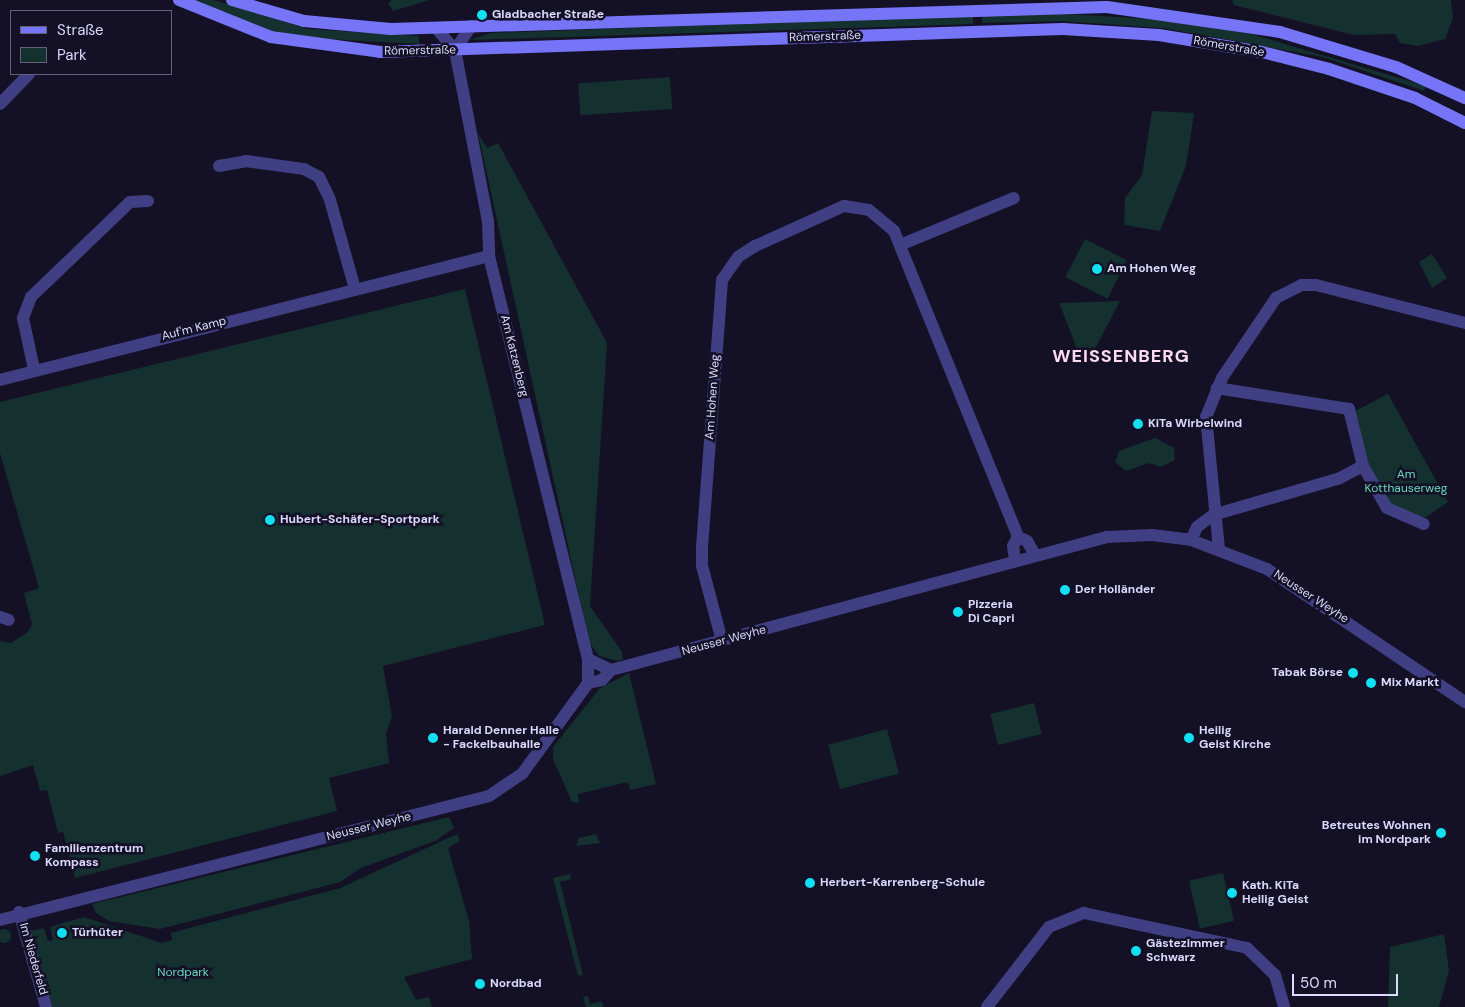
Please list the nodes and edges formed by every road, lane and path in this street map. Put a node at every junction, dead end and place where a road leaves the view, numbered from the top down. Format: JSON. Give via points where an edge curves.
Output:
{"nodes":[{"id":1,"x":179,"y":0,"type":"edge"},
{"id":2,"x":232,"y":0,"type":"edge"},
{"id":3,"x":471,"y":26,"type":"junction"},
{"id":4,"x":436,"y":28,"type":"junction"},
{"id":5,"x":455,"y":50,"type":"junction"},
{"id":6,"x":28,"y":75,"type":"edge"},
{"id":7,"x":1465,"y":98,"type":"edge"},
{"id":8,"x":0,"y":104,"type":"edge"},
{"id":9,"x":1465,"y":123,"type":"edge"},
{"id":10,"x":219,"y":166,"type":"dead end"},
{"id":11,"x":1014,"y":198,"type":"dead end"},
{"id":12,"x":148,"y":201,"type":"dead end"},
{"id":13,"x":900,"y":245,"type":"junction"},
{"id":14,"x":490,"y":256,"type":"junction"},
{"id":15,"x":355,"y":289,"type":"junction"},
{"id":16,"x":1465,"y":323,"type":"edge"},
{"id":17,"x":34,"y":369,"type":"junction"},
{"id":18,"x":0,"y":380,"type":"edge"},
{"id":19,"x":1217,"y":388,"type":"junction"},
{"id":20,"x":1363,"y":466,"type":"junction"},
{"id":21,"x":1213,"y":516,"type":"junction"},
{"id":22,"x":1424,"y":524,"type":"dead end"},
{"id":23,"x":1018,"y":537,"type":"junction"},
{"id":24,"x":1191,"y":540,"type":"junction"},
{"id":25,"x":1219,"y":549,"type":"junction"},
{"id":26,"x":1036,"y":555,"type":"junction"},
{"id":27,"x":1015,"y":560,"type":"junction"},
{"id":28,"x":722,"y":642,"type":"junction"},
{"id":29,"x":588,"y":659,"type":"junction"},
{"id":30,"x":611,"y":670,"type":"junction"},
{"id":31,"x":588,"y":684,"type":"junction"},
{"id":32,"x":1465,"y":702,"type":"edge"},
{"id":33,"x":19,"y":912,"type":"junction"},
{"id":34,"x":0,"y":920,"type":"edge"},
{"id":35,"x":46,"y":1007,"type":"edge"},
{"id":36,"x":988,"y":1007,"type":"edge"},
{"id":37,"x":1284,"y":1007,"type":"edge"}],
"edges":[{"from":1,"to":5,"type":"main road","name":"Römerstraße","via":[[247,30],[308,45],[380,52]]},
{"from":2,"to":4,"type":"main road","name":"Römerstraße","via":[[320,23]]},
{"from":3,"to":4,"type":"main road","name":"Römerstraße"},
{"from":3,"to":5,"type":"street"},
{"from":3,"to":7,"type":"main road","name":"Römerstraße","via":[[1107,7],[1280,32],[1396,67]]},
{"from":4,"to":5,"type":"street","name":"Am Katzenberg"},
{"from":5,"to":9,"type":"main road","name":"Römerstraße","via":[[1102,30],[1196,40],[1294,60],[1415,98]]},
{"from":5,"to":14,"type":"street","name":"Am Katzenberg","via":[[488,221]]},
{"from":6,"to":8,"type":"street"},
{"from":10,"to":15,"type":"street","via":[[246,161],[304,169],[319,177],[330,200]]},
{"from":11,"to":13,"type":"street"},
{"from":12,"to":17,"type":"street","via":[[130,202],[31,298],[23,318]]},
{"from":13,"to":23,"type":"street","name":"Am Hohen Weg"},
{"from":13,"to":28,"type":"street","name":"Am Hohen Weg","via":[[894,231],[876,214],[844,206],[754,246],[738,258],[722,280],[702,566]]},
{"from":14,"to":15,"type":"street","name":"Auf'm Kamp"},
{"from":14,"to":29,"type":"street","name":"Am Katzenberg"},
{"from":15,"to":17,"type":"street","name":"Auf'm Kamp"},
{"from":16,"to":19,"type":"street","via":[[1302,285],[1276,298]]},
{"from":17,"to":18,"type":"street","name":"Auf'm Kamp"},
{"from":19,"to":20,"type":"street","via":[[1349,409]]},
{"from":19,"to":21,"type":"street","via":[[1206,417]]},
{"from":20,"to":21,"type":"street","via":[[1340,478]]},
{"from":20,"to":22,"type":"street","via":[[1387,508]]},
{"from":21,"to":24,"type":"street","via":[[1197,527]]},
{"from":21,"to":25,"type":"street"},
{"from":23,"to":26,"type":"street","name":"Am Hohen Weg","via":[[1027,541]]},
{"from":23,"to":27,"type":"street","name":"Am Hohen Weg","via":[[1013,546]]},
{"from":24,"to":25,"type":"street","name":"Neusser Weyhe"},
{"from":24,"to":26,"type":"street","name":"Neusser Weyhe","via":[[1123,536]]},
{"from":25,"to":32,"type":"street","name":"Neusser Weyhe","via":[[1277,573]]},
{"from":26,"to":27,"type":"street","name":"Neusser Weyhe"},
{"from":27,"to":28,"type":"street","name":"Neusser Weyhe"},
{"from":28,"to":30,"type":"street","name":"Neusser Weyhe"},
{"from":29,"to":30,"type":"street"},
{"from":29,"to":31,"type":"street","name":"Am Katzenberg"},
{"from":30,"to":31,"type":"street","name":"Neusser Weyhe","via":[[602,680]]},
{"from":31,"to":33,"type":"street","name":"Neusser Weyhe","via":[[522,774],[489,796]]},
{"from":33,"to":34,"type":"street","name":"Neusser Weyhe"},
{"from":33,"to":35,"type":"street","name":"Im Niederfeld"},
{"from":36,"to":37,"type":"street","via":[[1049,927],[1084,913],[1247,948],[1275,974]]}]}
